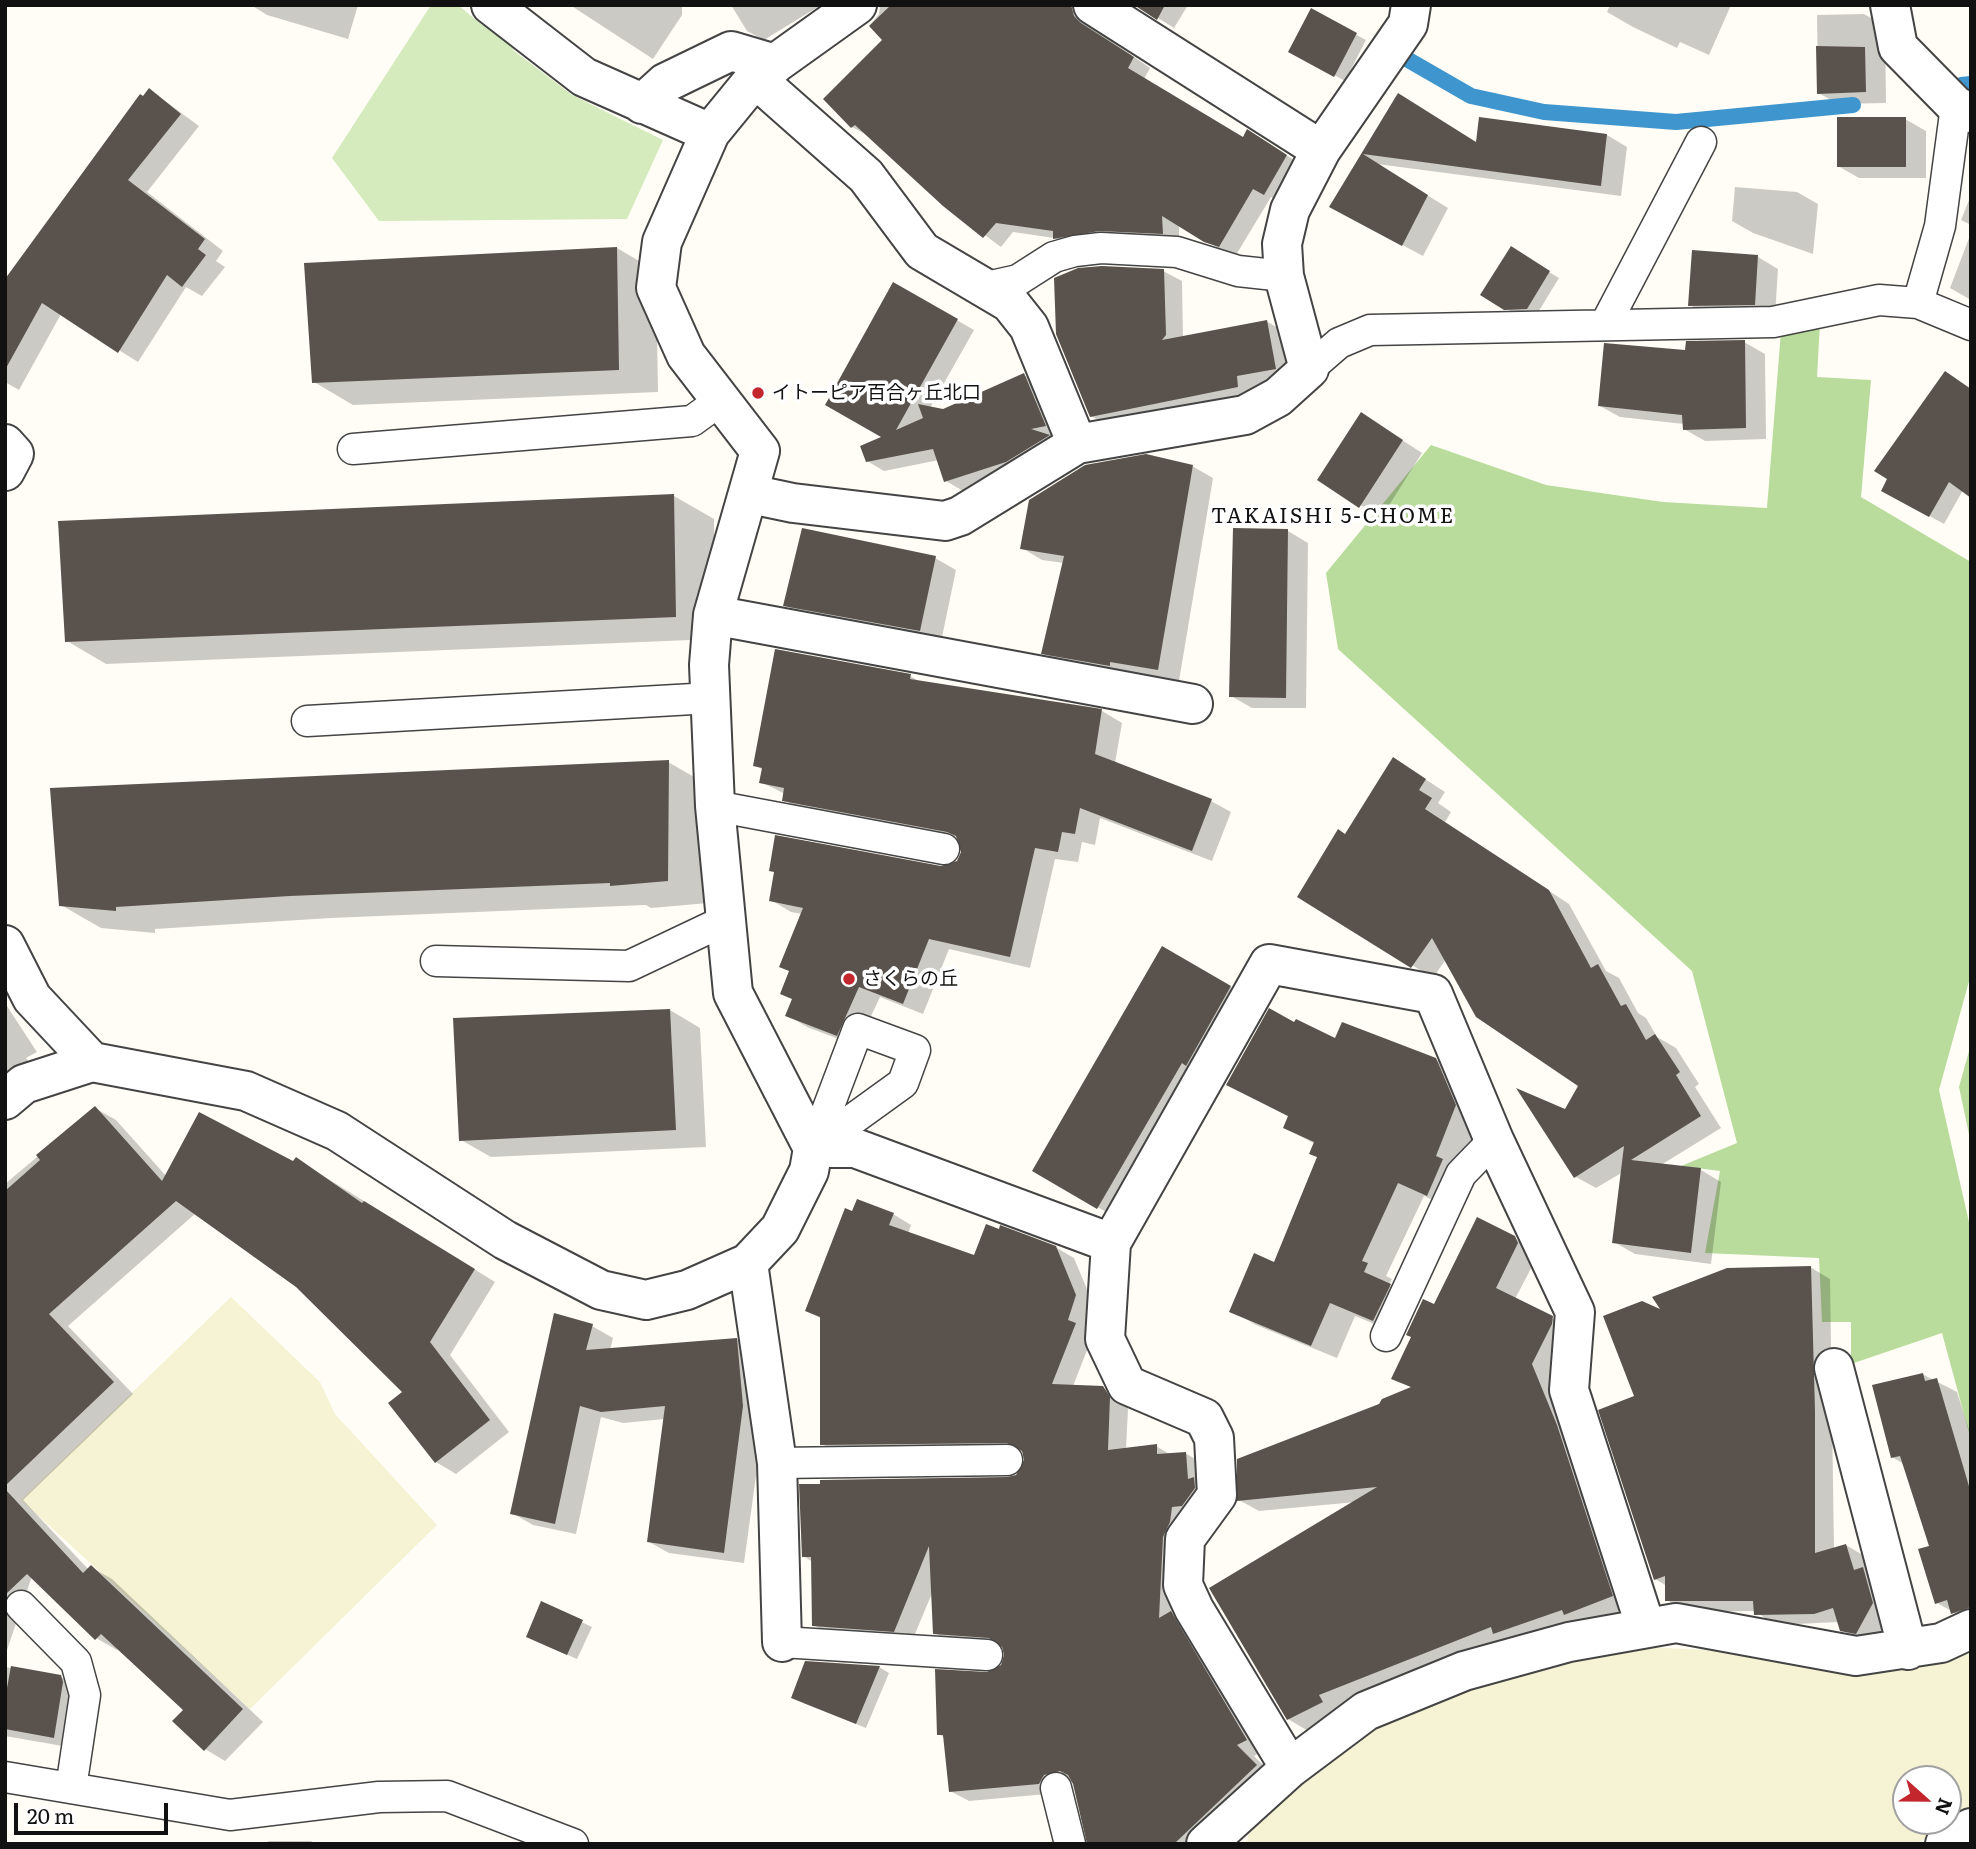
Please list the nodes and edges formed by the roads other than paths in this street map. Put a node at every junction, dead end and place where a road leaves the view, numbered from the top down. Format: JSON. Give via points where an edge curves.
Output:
{"nodes":[{"id":1,"x":491,"y":5,"type":"edge"},
{"id":2,"x":857,"y":5,"type":"edge"},
{"id":3,"x":1093,"y":5,"type":"edge"},
{"id":4,"x":1411,"y":5,"type":"edge"},
{"id":5,"x":1890,"y":5,"type":"edge"},
{"id":6,"x":765,"y":71,"type":"junction"},
{"id":7,"x":642,"y":104,"type":"junction"},
{"id":8,"x":1963,"y":109,"type":"edge"},
{"id":9,"x":710,"y":133,"type":"junction"},
{"id":10,"x":1701,"y":142,"type":"dead end"},
{"id":11,"x":1321,"y":150,"type":"junction"},
{"id":12,"x":1284,"y":276,"type":"junction"},
{"id":13,"x":987,"y":288,"type":"junction"},
{"id":14,"x":1918,"y":303,"type":"junction"},
{"id":15,"x":1605,"y":325,"type":"junction"},
{"id":16,"x":1971,"y":325,"type":"edge"},
{"id":17,"x":1309,"y":369,"type":"junction"},
{"id":18,"x":721,"y":400,"type":"junction"},
{"id":19,"x":5,"y":444,"type":"edge"},
{"id":20,"x":1077,"y":444,"type":"junction"},
{"id":21,"x":353,"y":449,"type":"dead end"},
{"id":22,"x":5,"y":471,"type":"edge"},
{"id":23,"x":750,"y":494,"type":"junction"},
{"id":24,"x":713,"y":615,"type":"junction"},
{"id":25,"x":711,"y":698,"type":"junction"},
{"id":26,"x":1193,"y":704,"type":"dead end"},
{"id":27,"x":306,"y":721,"type":"dead end"},
{"id":28,"x":715,"y":806,"type":"junction"},
{"id":29,"x":944,"y":849,"type":"dead end"},
{"id":30,"x":726,"y":920,"type":"junction"},
{"id":31,"x":5,"y":945,"type":"edge"},
{"id":32,"x":436,"y":961,"type":"dead end"},
{"id":33,"x":92,"y":1062,"type":"junction"},
{"id":34,"x":5,"y":1100,"type":"edge"},
{"id":35,"x":1494,"y":1140,"type":"junction"},
{"id":36,"x":813,"y":1148,"type":"junction"},
{"id":37,"x":1111,"y":1243,"type":"junction"},
{"id":38,"x":748,"y":1263,"type":"junction"},
{"id":39,"x":1386,"y":1336,"type":"dead end"},
{"id":40,"x":1834,"y":1368,"type":"dead end"},
{"id":41,"x":1007,"y":1460,"type":"dead end"},
{"id":42,"x":777,"y":1463,"type":"junction"},
{"id":43,"x":21,"y":1606,"type":"dead end"},
{"id":44,"x":1646,"y":1628,"type":"junction"},
{"id":45,"x":1971,"y":1629,"type":"edge"},
{"id":46,"x":782,"y":1642,"type":"joint"},
{"id":47,"x":1908,"y":1650,"type":"junction"},
{"id":48,"x":987,"y":1655,"type":"dead end"},
{"id":49,"x":1290,"y":1768,"type":"junction"},
{"id":50,"x":5,"y":1777,"type":"edge"},
{"id":51,"x":71,"y":1788,"type":"junction"},
{"id":52,"x":1056,"y":1788,"type":"dead end"},
{"id":53,"x":1971,"y":1828,"type":"edge"},
{"id":54,"x":573,"y":1844,"type":"edge"},
{"id":55,"x":1070,"y":1844,"type":"edge"},
{"id":56,"x":1206,"y":1844,"type":"edge"},
{"id":57,"x":1945,"y":1844,"type":"edge"}],
"edges":[{"from":1,"to":7,"type":"street","via":[[584,77]]},
{"from":2,"to":6,"type":"street"},
{"from":3,"to":11,"type":"street"},
{"from":4,"to":11,"type":"street","via":[[1408,24]]},
{"from":5,"to":8,"type":"street","via":[[1898,47]]},
{"from":6,"to":7,"type":"street","via":[[732,51],[665,83]]},
{"from":6,"to":9,"type":"street"},
{"from":6,"to":13,"type":"street","via":[[866,176],[922,251]]},
{"from":7,"to":9,"type":"street"},
{"from":8,"to":14,"type":"lane","via":[[1940,226]]},
{"from":9,"to":18,"type":"street","via":[[662,242],[656,288],[686,355]]},
{"from":10,"to":15,"type":"lane"},
{"from":11,"to":12,"type":"street","via":[[1290,210],[1282,244]]},
{"from":12,"to":13,"type":"lane","via":[[1238,271],[1177,252],[1101,248],[1054,257],[1018,280]]},
{"from":12,"to":17,"type":"street"},
{"from":13,"to":20,"type":"street","via":[[1010,303],[1030,327]]},
{"from":14,"to":15,"type":"lane","via":[[1879,300],[1773,322]]},
{"from":14,"to":16,"type":"lane"},
{"from":15,"to":17,"type":"lane","via":[[1370,330],[1339,343]]},
{"from":17,"to":20,"type":"street","via":[[1278,397],[1245,415]]},
{"from":18,"to":21,"type":"lane","via":[[692,421]]},
{"from":18,"to":23,"type":"street","via":[[760,451]]},
{"from":19,"to":22,"type":"street","via":[[14,454]]},
{"from":20,"to":23,"type":"street","via":[[945,521]]},
{"from":23,"to":24,"type":"street"},
{"from":24,"to":25,"type":"street"},
{"from":24,"to":26,"type":"street"},
{"from":25,"to":27,"type":"lane"},
{"from":25,"to":28,"type":"street"},
{"from":28,"to":29,"type":"lane"},
{"from":28,"to":30,"type":"street"},
{"from":30,"to":32,"type":"lane","via":[[629,966]]},
{"from":30,"to":36,"type":"street","via":[[733,993]]},
{"from":31,"to":33,"type":"street","via":[[32,998]]},
{"from":33,"to":34,"type":"street","via":[[24,1084]]},
{"from":33,"to":38,"type":"street","via":[[246,1091],[337,1131],[505,1240],[601,1290],[646,1300],[687,1290]]},
{"from":35,"to":37,"type":"street","via":[[1433,994],[1269,964]]},
{"from":35,"to":39,"type":"lane","via":[[1461,1174]]},
{"from":35,"to":44,"type":"street","via":[[1575,1312],[1569,1390]]},
{"from":36,"to":37,"type":"street","via":[[855,1148]]},
{"from":36,"to":38,"type":"street","via":[[809,1171],[780,1229]]},
{"from":37,"to":49,"type":"street","via":[[1105,1339],[1127,1385],[1204,1418],[1214,1438],[1217,1495],[1185,1539],[1183,1585]]},
{"from":38,"to":42,"type":"street"},
{"from":40,"to":47,"type":"street"},
{"from":41,"to":42,"type":"lane"},
{"from":42,"to":46,"type":"street"},
{"from":43,"to":51,"type":"lane","via":[[76,1662],[85,1695]]},
{"from":44,"to":47,"type":"street","via":[[1676,1623],[1856,1656]]},
{"from":44,"to":49,"type":"street","via":[[1569,1642],[1464,1671],[1366,1711]]},
{"from":45,"to":47,"type":"street","via":[[1941,1643]]},
{"from":46,"to":48,"type":"lane"},
{"from":49,"to":56,"type":"street"},
{"from":50,"to":51,"type":"lane"},
{"from":51,"to":54,"type":"lane","via":[[230,1815],[379,1797],[447,1796]]},
{"from":52,"to":55,"type":"lane"},
{"from":53,"to":57,"type":"street"}]}
